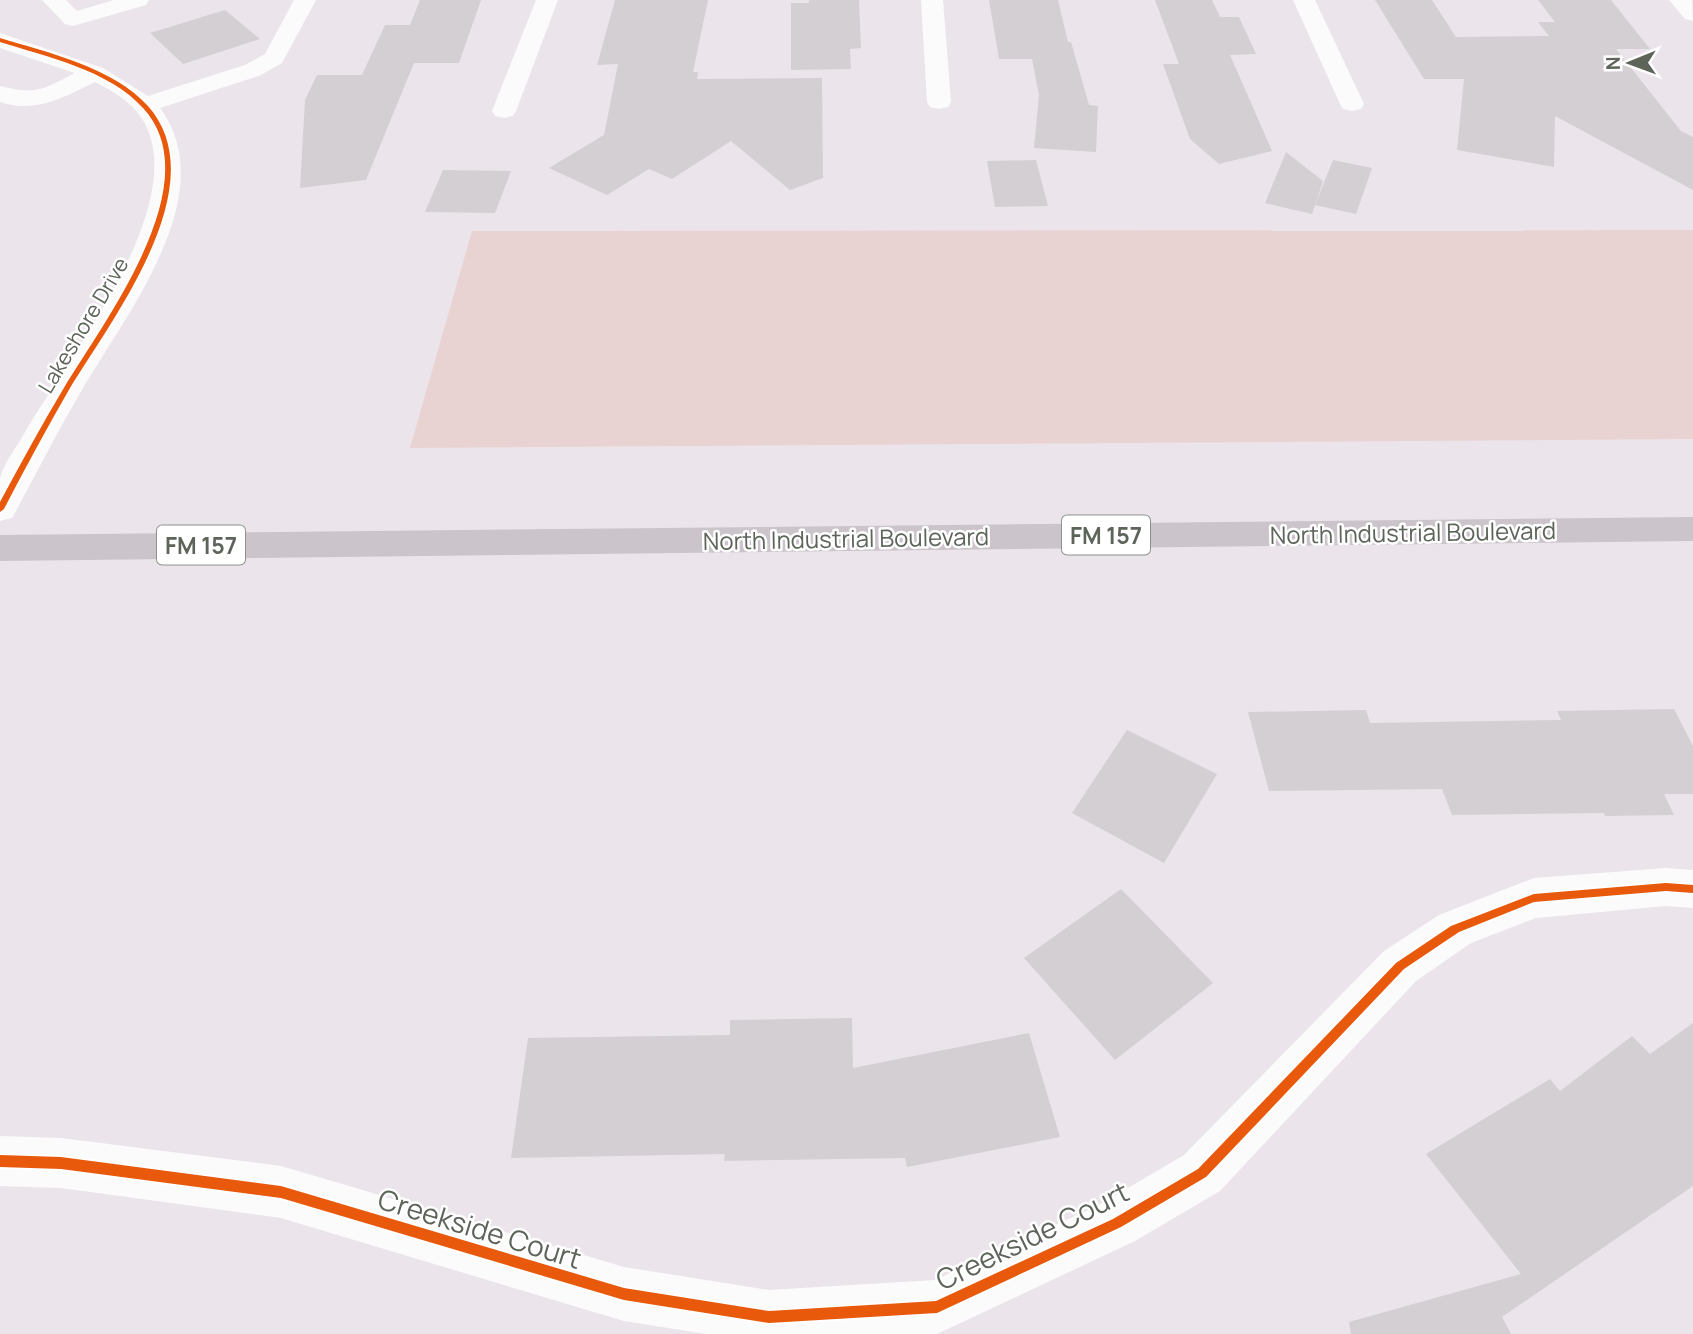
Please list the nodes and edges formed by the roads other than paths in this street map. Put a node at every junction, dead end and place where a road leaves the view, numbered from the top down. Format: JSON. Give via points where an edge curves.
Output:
{"nodes":[{"id":1,"x":52,"y":0,"type":"edge"},
{"id":2,"x":138,"y":0,"type":"edge"},
{"id":3,"x":305,"y":0,"type":"edge"},
{"id":4,"x":547,"y":0,"type":"edge"},
{"id":5,"x":932,"y":0,"type":"edge"},
{"id":6,"x":1304,"y":0,"type":"edge"},
{"id":7,"x":1680,"y":0,"type":"edge"},
{"id":8,"x":1693,"y":14,"type":"edge"},
{"id":9,"x":0,"y":40,"type":"edge"},
{"id":10,"x":94,"y":73,"type":"junction"},
{"id":11,"x":0,"y":93,"type":"edge"},
{"id":12,"x":939,"y":103,"type":"dead end"},
{"id":13,"x":1352,"y":104,"type":"dead end"},
{"id":14,"x":144,"y":105,"type":"junction"},
{"id":15,"x":503,"y":111,"type":"dead end"},
{"id":16,"x":0,"y":509,"type":"edge"},
{"id":17,"x":1693,"y":529,"type":"edge"},
{"id":18,"x":0,"y":548,"type":"edge"},
{"id":19,"x":1693,"y":889,"type":"edge"},
{"id":20,"x":0,"y":1161,"type":"edge"}],
"edges":[{"from":1,"to":2,"type":"street","via":[[73,19]]},
{"from":3,"to":14,"type":"street","via":[[274,58],[253,70]]},
{"from":4,"to":15,"type":"street"},
{"from":5,"to":12,"type":"street"},
{"from":6,"to":13,"type":"street"},
{"from":7,"to":8,"type":"street"},
{"from":9,"to":10,"type":"street","name":"Lakeshore Drive"},
{"from":10,"to":11,"type":"street","via":[[38,99],[10,99]]},
{"from":10,"to":14,"type":"street","name":"Lakeshore Drive"},
{"from":14,"to":16,"type":"street","name":"Lakeshore Drive","via":[[158,124],[168,157],[165,204],[137,272]]},
{"from":17,"to":18,"type":"main road","name":"North Industrial Boulevard","number":"FM 157"},
{"from":19,"to":20,"type":"street","name":"Creekside Court","via":[[1666,887],[1534,898],[1455,929],[1399,967],[1202,1173],[1118,1223],[937,1307],[769,1317],[703,1307],[624,1294],[281,1192],[61,1163]]}]}
